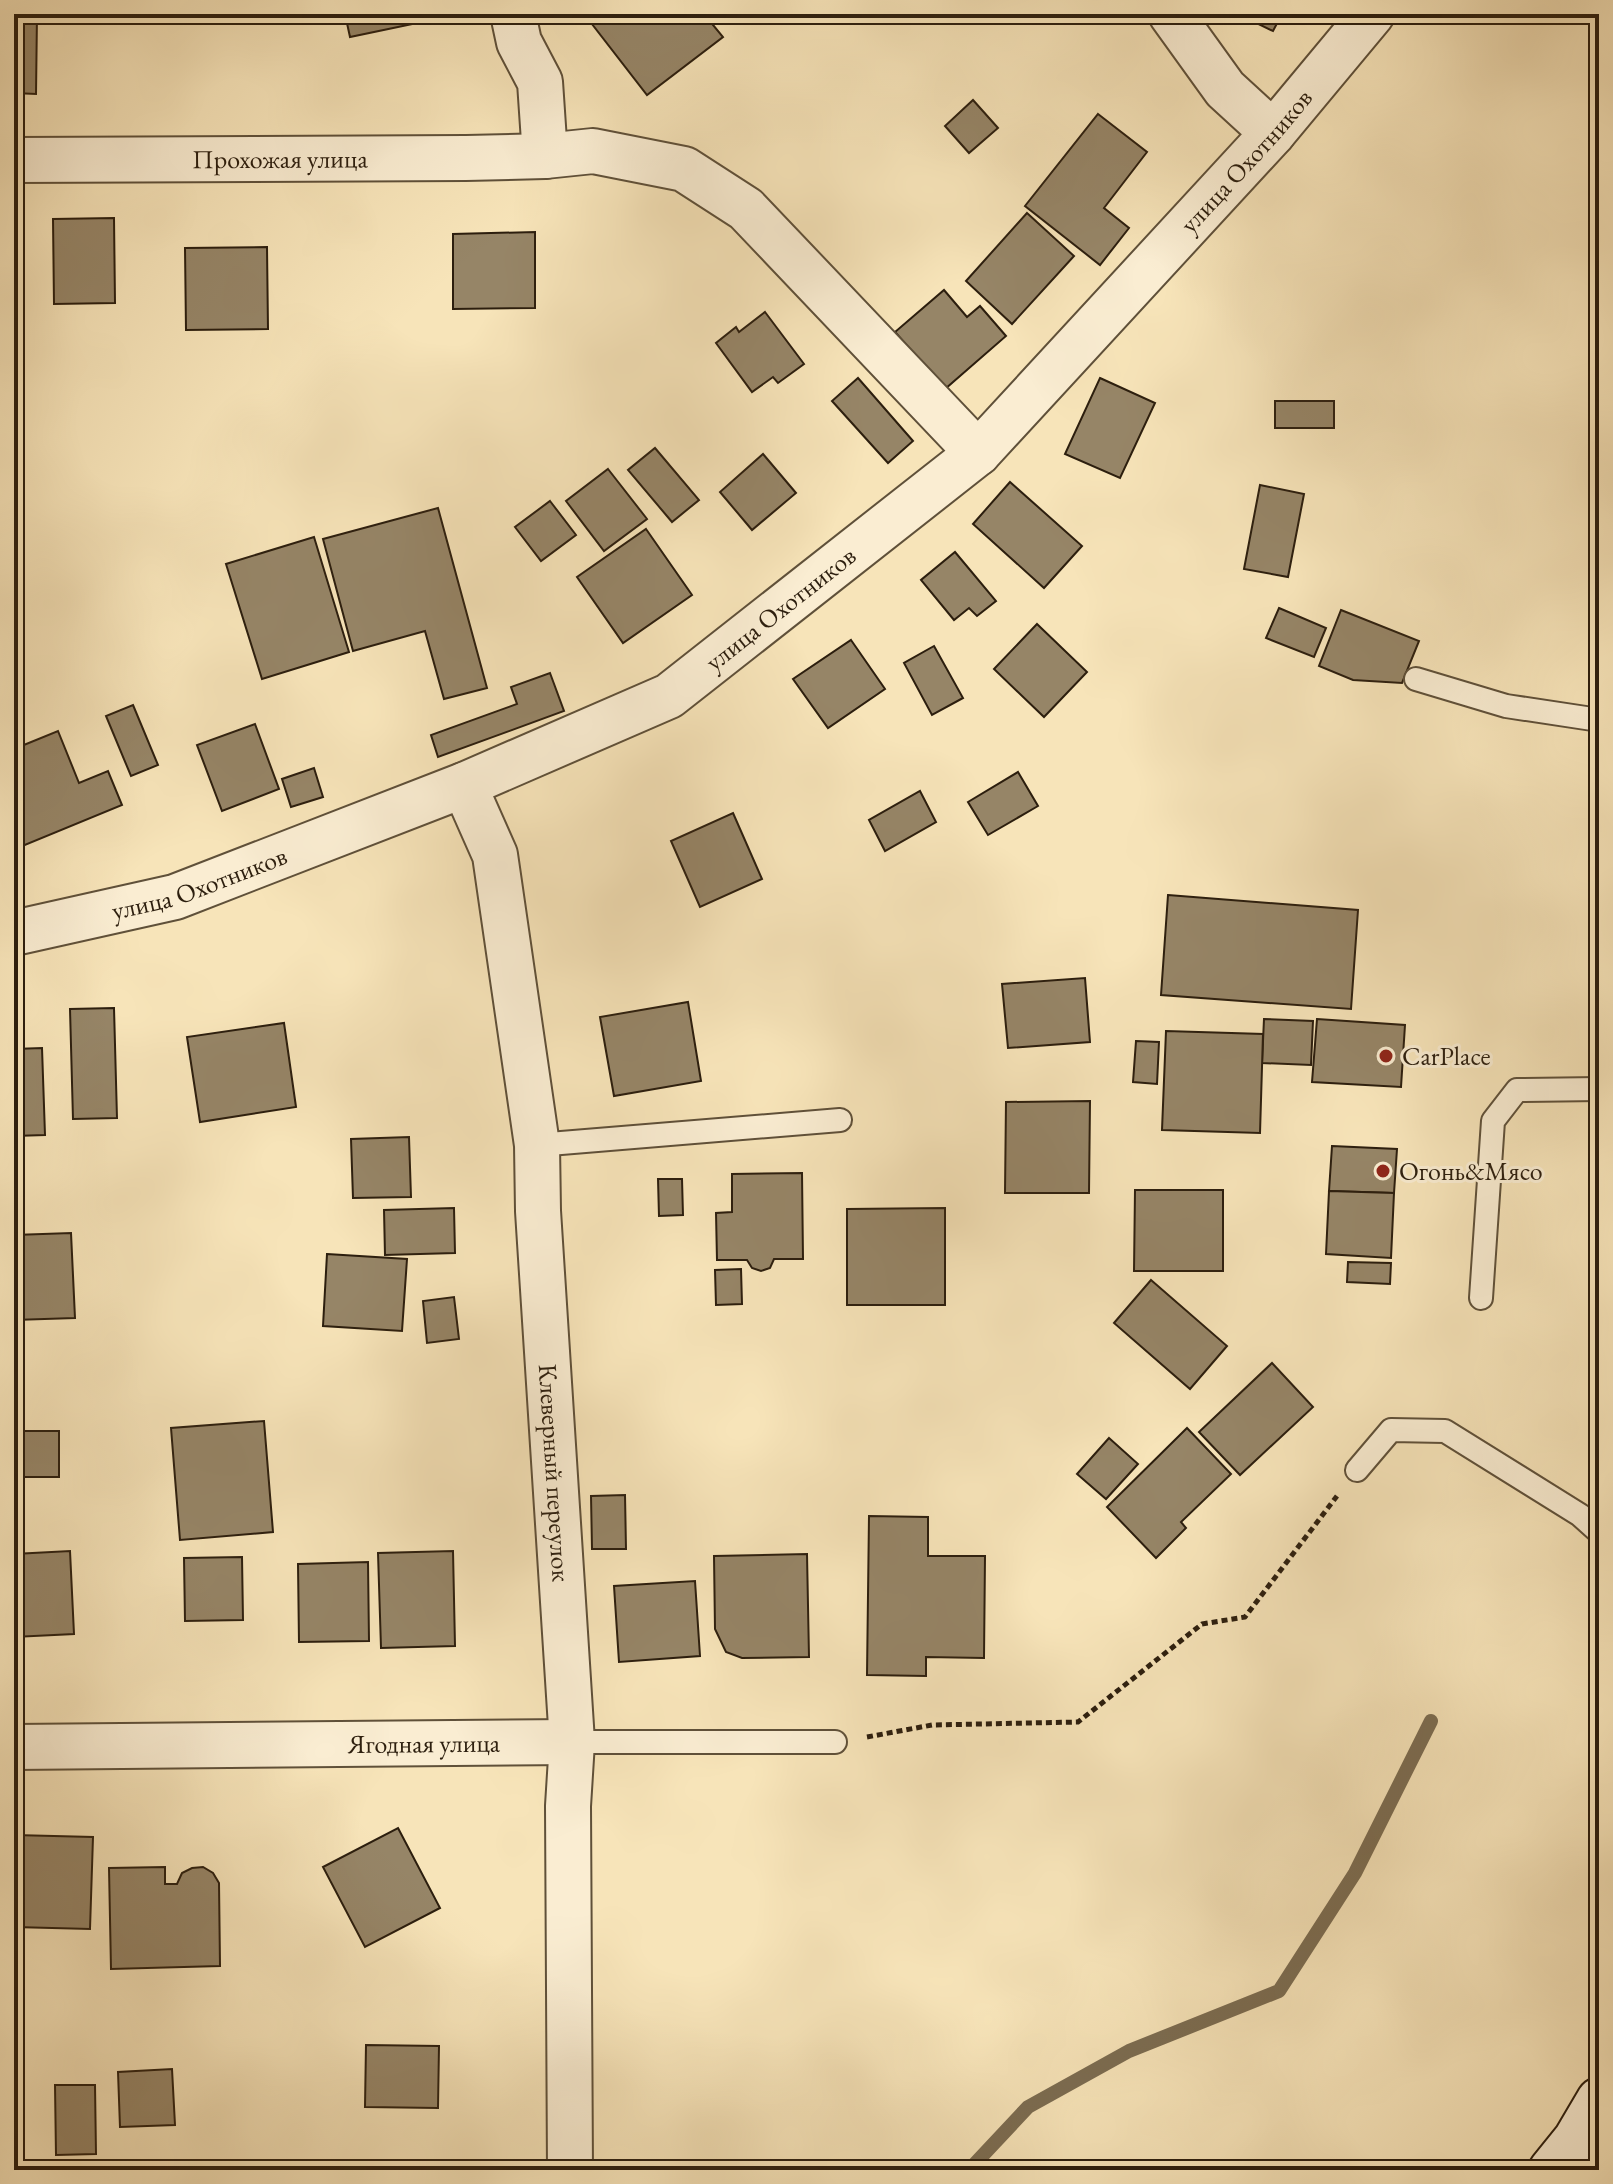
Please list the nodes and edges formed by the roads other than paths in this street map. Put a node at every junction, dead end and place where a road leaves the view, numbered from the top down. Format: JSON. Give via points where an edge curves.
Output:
{"nodes":[{"id":1,"x":513,"y":14,"type":"edge"},
{"id":2,"x":1171,"y":14,"type":"edge"},
{"id":3,"x":1372,"y":14,"type":"edge"},
{"id":4,"x":1273,"y":133,"type":"junction"},
{"id":5,"x":545,"y":156,"type":"junction"},
{"id":6,"x":14,"y":160,"type":"edge"},
{"id":7,"x":978,"y":453,"type":"junction"},
{"id":8,"x":1416,"y":679,"type":"dead end"},
{"id":9,"x":1599,"y":720,"type":"edge"},
{"id":10,"x":464,"y":785,"type":"junction"},
{"id":11,"x":14,"y":933,"type":"edge"},
{"id":12,"x":1599,"y":1089,"type":"edge"},
{"id":13,"x":840,"y":1120,"type":"dead end"},
{"id":14,"x":537,"y":1145,"type":"junction"},
{"id":15,"x":1481,"y":1298,"type":"dead end"},
{"id":16,"x":1357,"y":1470,"type":"road end"},
{"id":17,"x":1599,"y":1532,"type":"edge"},
{"id":18,"x":572,"y":1742,"type":"junction"},
{"id":19,"x":835,"y":1742,"type":"road end"},
{"id":20,"x":14,"y":1747,"type":"edge"},
{"id":21,"x":1599,"y":2100,"type":"edge"},
{"id":22,"x":1563,"y":2154,"type":"edge"},
{"id":23,"x":570,"y":2170,"type":"edge"}],
"edges":[{"from":1,"to":5,"type":"street","via":[[519,42],[540,82]]},
{"from":2,"to":4,"type":"street","via":[[1225,89]]},
{"from":3,"to":4,"type":"street","name":"улица Охотников"},
{"from":4,"to":7,"type":"street","name":"улица Охотников"},
{"from":5,"to":6,"type":"street","name":"Прохожая улица"},
{"from":5,"to":7,"type":"street","name":"Прохожая улица","via":[[593,151],[684,169],[746,209]]},
{"from":7,"to":10,"type":"street","name":"улица Охотников","via":[[669,696]]},
{"from":8,"to":9,"type":"lane","via":[[1506,706]]},
{"from":10,"to":11,"type":"street","name":"улица Охотников","via":[[175,897]]},
{"from":10,"to":14,"type":"street","name":"Клеверный переулок","via":[[495,855]]},
{"from":12,"to":15,"type":"lane","via":[[1517,1090],[1493,1121]]},
{"from":13,"to":14,"type":"lane"},
{"from":14,"to":18,"type":"street","name":"Клеверный переулок"},
{"from":16,"to":17,"type":"lane","via":[[1391,1430],[1445,1431]]},
{"from":18,"to":19,"type":"lane","name":"Ягодная улица"},
{"from":18,"to":20,"type":"street","name":"Ягодная улица"},
{"from":18,"to":23,"type":"street","name":"Клеверный переулок"},
{"from":21,"to":22,"type":"street"}]}
